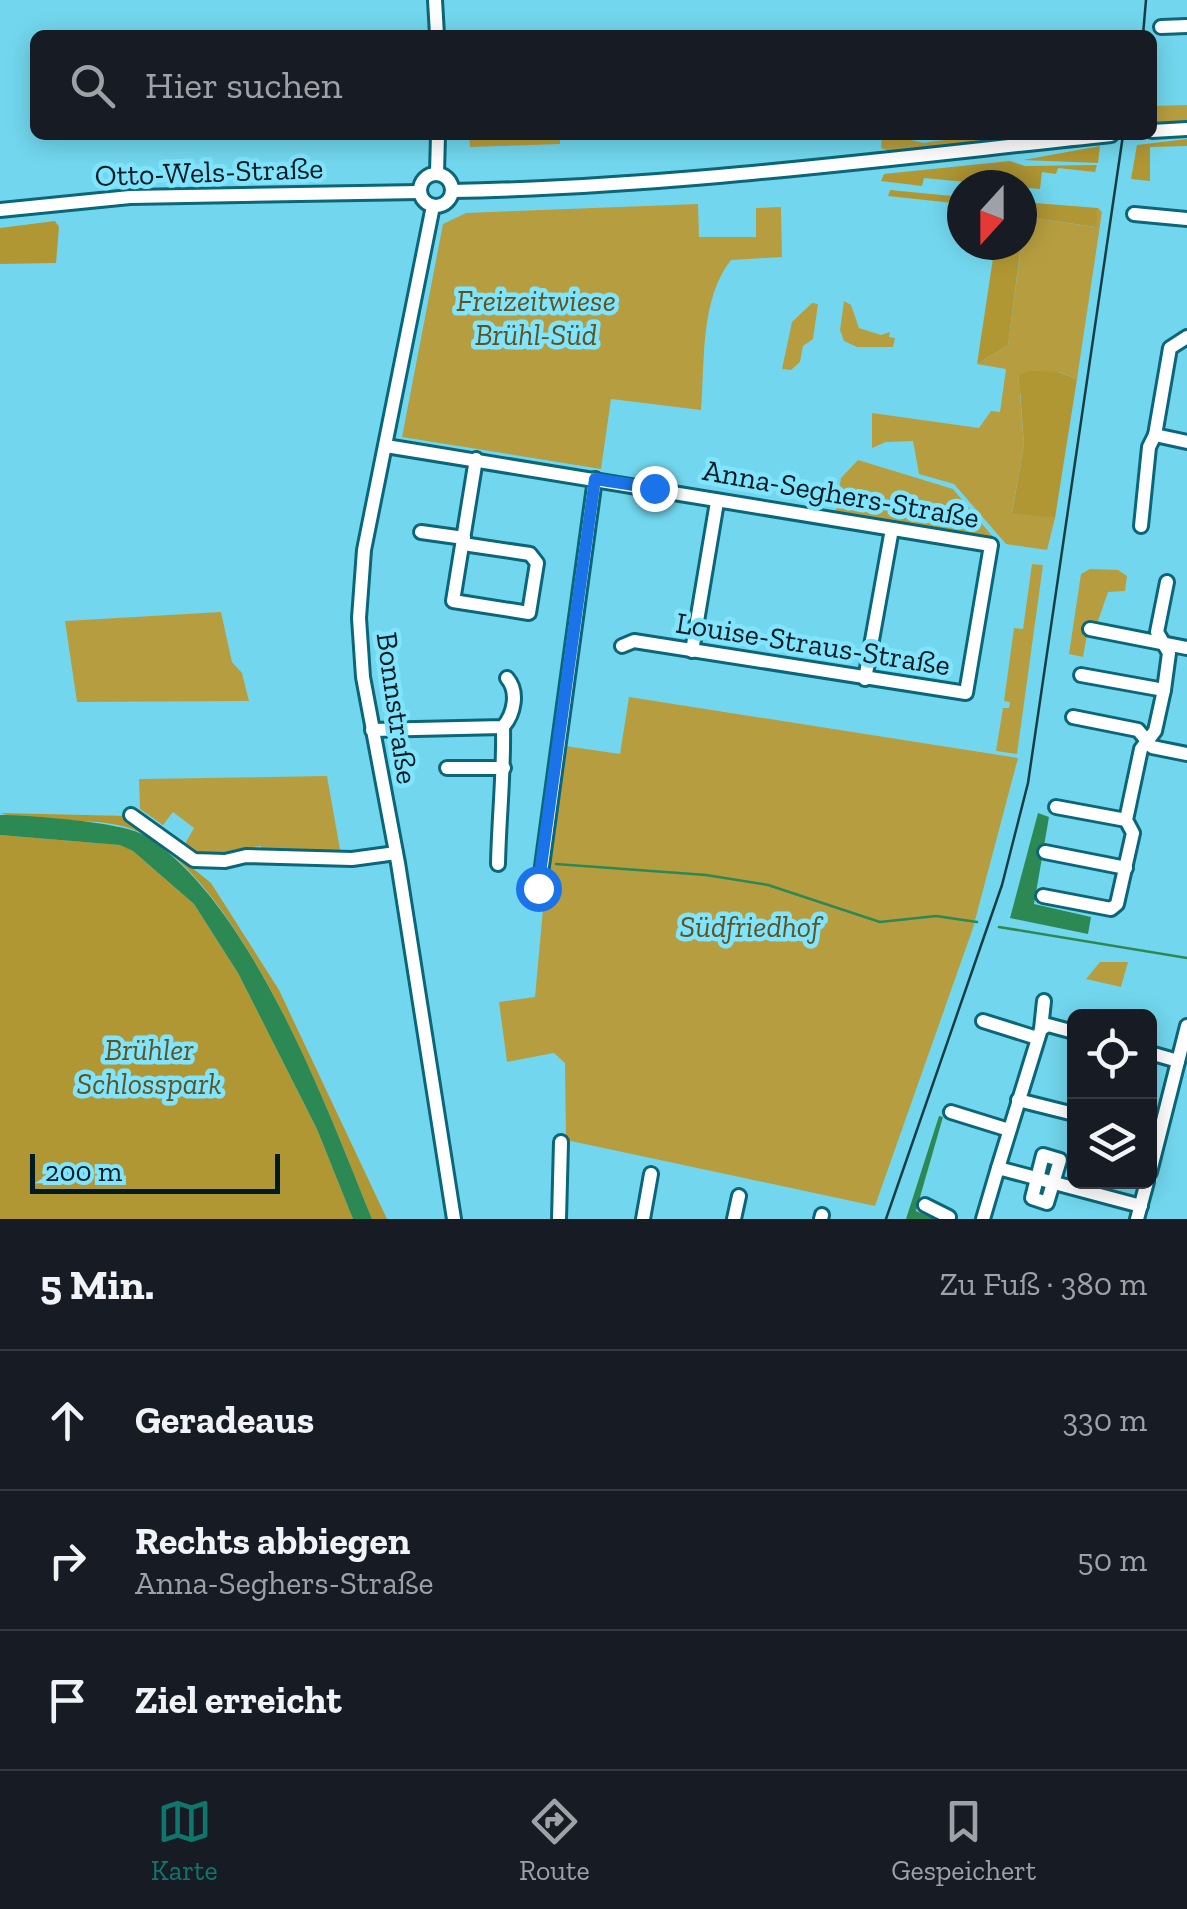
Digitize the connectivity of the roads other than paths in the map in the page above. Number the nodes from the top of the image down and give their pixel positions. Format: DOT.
graph roads {
  1 [pos="435,0"];
  2 [pos="1187,26"];
  3 [pos="1161,27"];
  4 [pos="437,30"];
  5 [pos="1187,129"];
  6 [pos="1157,132"];
  7 [pos="438,140"];
  8 [pos="1068,140"];
  9 [pos="437,174"];
  10 [pos="452,191"];
  11 [pos="420,192"];
  12 [pos="433,206"];
  13 [pos="0,210"];
  14 [pos="1134,214"];
  15 [pos="1187,219"];
  16 [pos="1187,337"];
  17 [pos="1155,435"];
  18 [pos="1187,442"];
  19 [pos="386,446"];
  20 [pos="476,458"];
  21 [pos="595,479"];
  22 [pos="716,502"];
  23 [pos="1140,526"];
  24 [pos="892,529"];
  25 [pos="421,532"];
  26 [pos="464,541"];
  27 [pos="991,545"];
  28 [pos="1168,582"];
  29 [pos="1090,628"];
  30 [pos="1162,644"];
  31 [pos="622,646"];
  32 [pos="1187,648"];
  33 [pos="692,651"];
  34 [pos="1081,675"];
  35 [pos="507,678"];
  36 [pos="865,678"];
  37 [pos="1164,690"];
  38 [pos="1073,717"];
  39 [pos="503,727"];
  40 [pos="372,730"];
  41 [pos="1151,736"];
  42 [pos="1187,754"];
  43 [pos="446,768"];
  44 [pos="504,768"];
  45 [pos="1056,807"];
  46 [pos="499,810"];
  47 [pos="131,815"];
  48 [pos="484,816"];
  49 [pos="1126,820"];
  50 [pos="1045,852"];
  51 [pos="396,853"];
  52 [pos="498,864"];
  53 [pos="1126,868"];
  54 [pos="538,888"];
  55 [pos="1043,896"];
  56 [pos="1044,1002"];
  57 [pos="984,1021"];
  58 [pos="1187,1026"];
  59 [pos="1067,1030"];
  60 [pos="1039,1034"];
  61 [pos="1157,1055"];
  62 [pos="1178,1061"];
  63 [pos="1018,1100"];
  64 [pos="951,1112"];
  65 [pos="1067,1112"];
  66 [pos="1009,1130"];
  67 [pos="561,1142"];
  68 [pos="1157,1144"];
  69 [pos="998,1168"];
  70 [pos="651,1174"];
  71 [pos="1038,1178"];
  72 [pos="1054,1182"];
  73 [pos="739,1196"];
  74 [pos="926,1205"];
  75 [pos="1139,1213"];
  76 [pos="952,1218"];
  77 [pos="454,1219"];
  78 [pos="560,1219"];
  79 [pos="643,1219"];
  80 [pos="734,1219"];
  81 [pos="983,1219"];
  1 -- 4 [label="street"];
  2 -- 3 [label="street"];
  5 -- 6 [label="street"];
  7 -- 9 [label="street"];
  8 -- 10 [label="street"];
  9 -- 10 [label="street"];
  9 -- 11 [label="street"];
  10 -- 12 [label="street"];
  11 -- 12 [label="street"];
  11 -- 13 [label="street, Otto-Wels-Straße"];
  12 -- 19 [label="street, Bonnstraße"];
  14 -- 15 [label="street"];
  16 -- 17 [label="street"];
  17 -- 18 [label="street"];
  17 -- 23 [label="street"];
  19 -- 20 [label="street, Anna-Seghers-Straße"];
  19 -- 40 [label="street, Bonnstraße"];
  20 -- 21 [label="street, Anna-Seghers-Straße"];
  20 -- 26 [label="street"];
  21 -- 22 [label="street, Anna-Seghers-Straße"];
  21 -- 54 [label="street"];
  22 -- 24 [label="street, Anna-Seghers-Straße"];
  22 -- 33 [label="street"];
  24 -- 27 [label="street, Anna-Seghers-Straße"];
  24 -- 36 [label="street"];
  25 -- 26 [label="street"];
  26 -- 26 [label="street"];
  27 -- 36 [label="street, Louise-Straus-Straße"];
  28 -- 30 [label="street"];
  29 -- 30 [label="street"];
  30 -- 32 [label="street"];
  30 -- 37 [label="street"];
  31 -- 33 [label="street, Louise-Straus-Straße"];
  33 -- 36 [label="street, Louise-Straus-Straße"];
  34 -- 37 [label="street"];
  35 -- 39 [label="street"];
  37 -- 41 [label="street"];
  38 -- 41 [label="street"];
  39 -- 40 [label="street"];
  39 -- 44 [label="street"];
  40 -- 51 [label="street, Bonnstraße"];
  41 -- 42 [label="street"];
  41 -- 49 [label="street"];
  43 -- 44 [label="street"];
  44 -- 46 [label="street"];
  45 -- 49 [label="street"];
  46 -- 48 [label="street"];
  46 -- 52 [label="street"];
  47 -- 51 [label="street"];
  49 -- 53 [label="street"];
  50 -- 53 [label="street"];
  51 -- 77 [label="street, Bonnstraße"];
  53 -- 55 [label="street"];
  56 -- 60 [label="street"];
  57 -- 60 [label="street"];
  58 -- 62 [label="street"];
  59 -- 60 [label="street"];
  60 -- 63 [label="street"];
  61 -- 62 [label="street"];
  62 -- 68 [label="street"];
  63 -- 65 [label="street"];
  63 -- 66 [label="street"];
  64 -- 66 [label="street"];
  66 -- 69 [label="street"];
  67 -- 78 [label="street"];
  69 -- 71 [label="street"];
  69 -- 81 [label="street"];
  70 -- 79 [label="street"];
  71 -- 72 [label="street"];
  71 -- 72 [label="street"];
  71 -- 72 [label="street"];
  72 -- 75 [label="street"];
  73 -- 80 [label="street"];
  74 -- 76 [label="street"];
}
